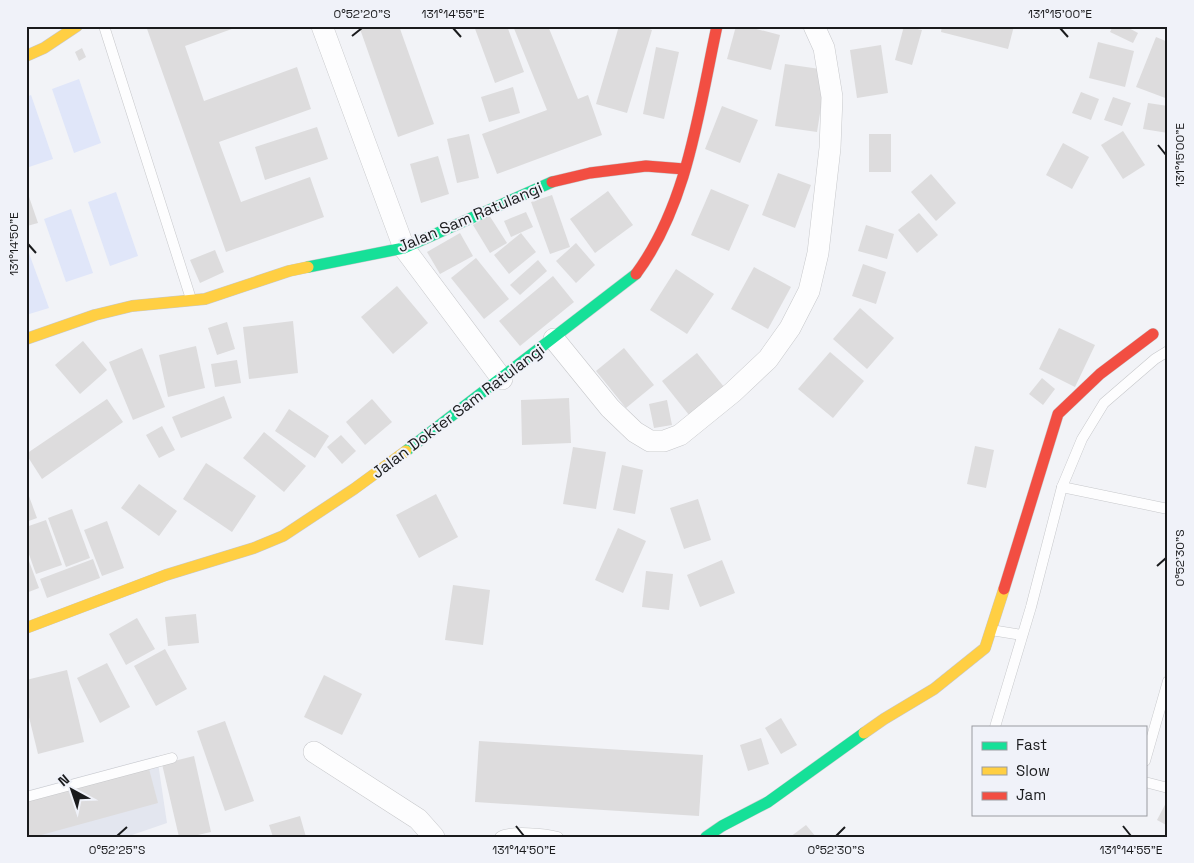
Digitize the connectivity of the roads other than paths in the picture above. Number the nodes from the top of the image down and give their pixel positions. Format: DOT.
graph roads {
  1 [pos="77,26"];
  2 [pos="104,26"];
  3 [pos="322,26"];
  4 [pos="718,26"];
  5 [pos="814,26"];
  6 [pos="26,56"];
  7 [pos="684,169"];
  8 [pos="404,248"];
  9 [pos="192,300"];
  10 [pos="1153,334"];
  11 [pos="26,339"];
  12 [pos="554,339"];
  13 [pos="1168,351"];
  14 [pos="502,379"];
  15 [pos="1062,487"];
  16 [pos="1168,509"];
  17 [pos="26,628"];
  18 [pos="990,630"];
  19 [pos="1022,635"];
  20 [pos="1168,681"];
  21 [pos="995,726"];
  22 [pos="314,752"];
  23 [pos="172,758"];
  24 [pos="1146,758"];
  25 [pos="1146,782"];
  26 [pos="1168,788"];
  27 [pos="26,797"];
  28 [pos="434,837"];
  29 [pos="500,837"];
  30 [pos="558,837"];
  31 [pos="706,837"];
  1 -- 6 [label="street"];
  2 -- 9 [label="lane"];
  3 -- 8 [label="street"];
  4 -- 7 [label="street, Jalan Dokter Sam Ratulangi"];
  5 -- 12 [label="street"];
  7 -- 8 [label="street, Jalan Sam Ratulangi"];
  7 -- 12 [label="street, Jalan Dokter Sam Ratulangi"];
  8 -- 9 [label="street, Jalan Sam Ratulangi"];
  8 -- 14 [label="street"];
  9 -- 11 [label="street, Jalan Sam Ratulangi"];
  10 -- 18 [label="street"];
  12 -- 14 [label="street, Jalan Dokter Sam Ratulangi"];
  13 -- 15 [label="lane"];
  14 -- 17 [label="street, Jalan Dokter Sam Ratulangi"];
  15 -- 16 [label="lane"];
  15 -- 19 [label="lane"];
  18 -- 19 [label="lane"];
  18 -- 31 [label="street"];
  19 -- 21 [label="lane"];
  20 -- 24 [label="lane"];
  22 -- 28 [label="street"];
  23 -- 27 [label="lane"];
  25 -- 26 [label="lane"];
  29 -- 30 [label="lane"];
}
